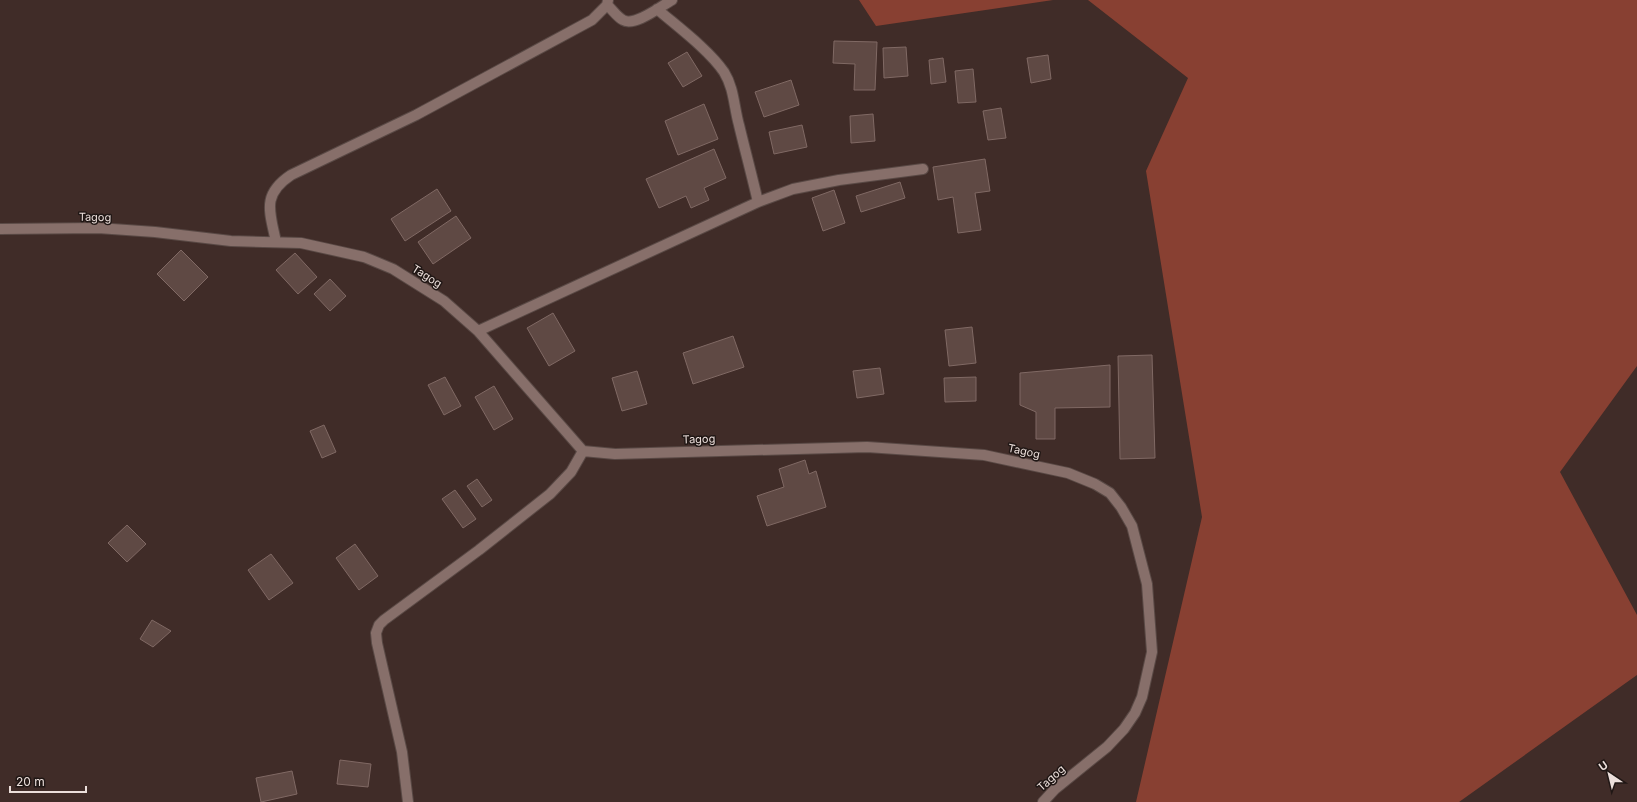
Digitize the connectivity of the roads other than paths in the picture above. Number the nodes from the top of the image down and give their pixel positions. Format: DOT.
graph roads {
  1 [pos="672,0"];
  2 [pos="607,2"];
  3 [pos="658,9"];
  4 [pos="923,169"];
  5 [pos="758,202"];
  6 [pos="0,229"];
  7 [pos="276,242"];
  8 [pos="478,331"];
  9 [pos="583,450"];
  10 [pos="408,802"];
  11 [pos="1043,802"];
  1 -- 3 [label="street"];
  2 -- 3 [label="street"];
  2 -- 7 [label="street"];
  3 -- 5 [label="street"];
  4 -- 5 [label="street"];
  5 -- 8 [label="street"];
  6 -- 7 [label="street, Tagog"];
  7 -- 8 [label="street, Tagog"];
  8 -- 9 [label="street, Tagog"];
  9 -- 10 [label="street"];
  9 -- 11 [label="street, Tagog"];
}
